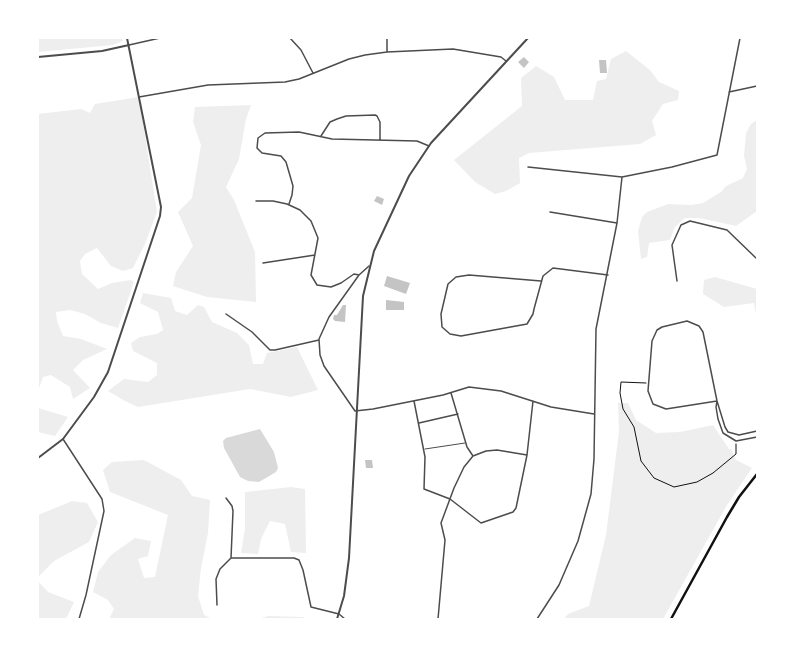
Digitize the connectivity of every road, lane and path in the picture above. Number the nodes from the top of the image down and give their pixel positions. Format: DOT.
graph roads {
  1 [pos="127,38"];
  2 [pos="160,38"];
  3 [pos="290,38"];
  4 [pos="387,38"];
  5 [pos="528,38"];
  6 [pos="740,38"];
  7 [pos="129,45"];
  8 [pos="387,52"];
  9 [pos="38,57"];
  10 [pos="506,61"];
  11 [pos="313,73"];
  12 [pos="757,86"];
  13 [pos="729,92"];
  14 [pos="139,97"];
  15 [pos="320,137"];
  16 [pos="380,140"];
  17 [pos="429,146"];
  18 [pos="528,167"];
  19 [pos="622,177"];
  20 [pos="256,201"];
  21 [pos="289,204"];
  22 [pos="550,212"];
  23 [pos="617,223"];
  24 [pos="314,255"];
  25 [pos="757,259"];
  26 [pos="263,263"];
  27 [pos="369,266"];
  28 [pos="359,275"];
  29 [pos="608,275"];
  30 [pos="541,281"];
  31 [pos="677,281"];
  32 [pos="226,314"];
  33 [pos="319,340"];
  34 [pos="650,383"];
  35 [pos="451,393"];
  36 [pos="533,401"];
  37 [pos="717,401"];
  38 [pos="414,402"];
  39 [pos="356,411"];
  40 [pos="458,414"];
  41 [pos="595,414"];
  42 [pos="418,423"];
  43 [pos="757,431"];
  44 [pos="757,437"];
  45 [pos="63,439"];
  46 [pos="736,440"];
  47 [pos="466,443"];
  48 [pos="423,449"];
  49 [pos="527,455"];
  50 [pos="473,456"];
  51 [pos="38,458"];
  52 [pos="757,474"];
  53 [pos="226,498"];
  54 [pos="450,499"];
  55 [pos="230,558"];
  56 [pos="217,605"];
  57 [pos="339,614"];
  58 [pos="79,619"];
  59 [pos="337,619"];
  60 [pos="345,619"];
  61 [pos="438,619"];
  62 [pos="537,619"];
  63 [pos="671,619"];
  1 -- 7 [label="street"];
  2 -- 7 [label="street"];
  3 -- 11 [label="street"];
  4 -- 8 [label="street"];
  5 -- 10 [label="street"];
  6 -- 13 [label="street"];
  7 -- 9 [label="street"];
  7 -- 14 [label="street"];
  8 -- 10 [label="street"];
  8 -- 11 [label="street"];
  10 -- 17 [label="street"];
  11 -- 14 [label="street"];
  12 -- 13 [label="street"];
  13 -- 19 [label="street"];
  14 -- 45 [label="street"];
  15 -- 16 [label="street"];
  15 -- 16 [label="street"];
  15 -- 21 [label="street"];
  16 -- 17 [label="street"];
  17 -- 27 [label="street"];
  18 -- 19 [label="street"];
  19 -- 23 [label="street"];
  20 -- 21 [label="street"];
  21 -- 24 [label="street"];
  22 -- 23 [label="street"];
  23 -- 29 [label="street"];
  24 -- 26 [label="street"];
  24 -- 28 [label="street"];
  25 -- 31 [label="street"];
  27 -- 28 [label="street"];
  27 -- 39 [label="street"];
  28 -- 33 [label="street"];
  29 -- 30 [label="street"];
  29 -- 41 [label="street"];
  30 -- 30 [label="street"];
  32 -- 33 [label="street"];
  33 -- 39 [label="street"];
  34 -- 37 [label="street"];
  34 -- 37 [label="street"];
  34 -- 46 [label="path"];
  35 -- 36 [label="street"];
  35 -- 38 [label="street"];
  35 -- 40 [label="street"];
  36 -- 41 [label="street"];
  36 -- 49 [label="street"];
  37 -- 43 [label="street"];
  37 -- 46 [label="street"];
  38 -- 39 [label="street"];
  38 -- 42 [label="street"];
  39 -- 57 [label="street"];
  40 -- 42 [label="street"];
  40 -- 47 [label="street"];
  41 -- 62 [label="street"];
  42 -- 48 [label="street"];
  44 -- 46 [label="street"];
  45 -- 51 [label="street"];
  45 -- 58 [label="street"];
  47 -- 48 [label="lane"];
  47 -- 50 [label="street"];
  48 -- 54 [label="street"];
  49 -- 50 [label="street"];
  49 -- 54 [label="street"];
  50 -- 54 [label="street"];
  52 -- 63 [label="main road"];
  53 -- 55 [label="street"];
  54 -- 61 [label="street"];
  55 -- 56 [label="street"];
  55 -- 57 [label="street"];
  57 -- 59 [label="street"];
  57 -- 60 [label="street"];
}
